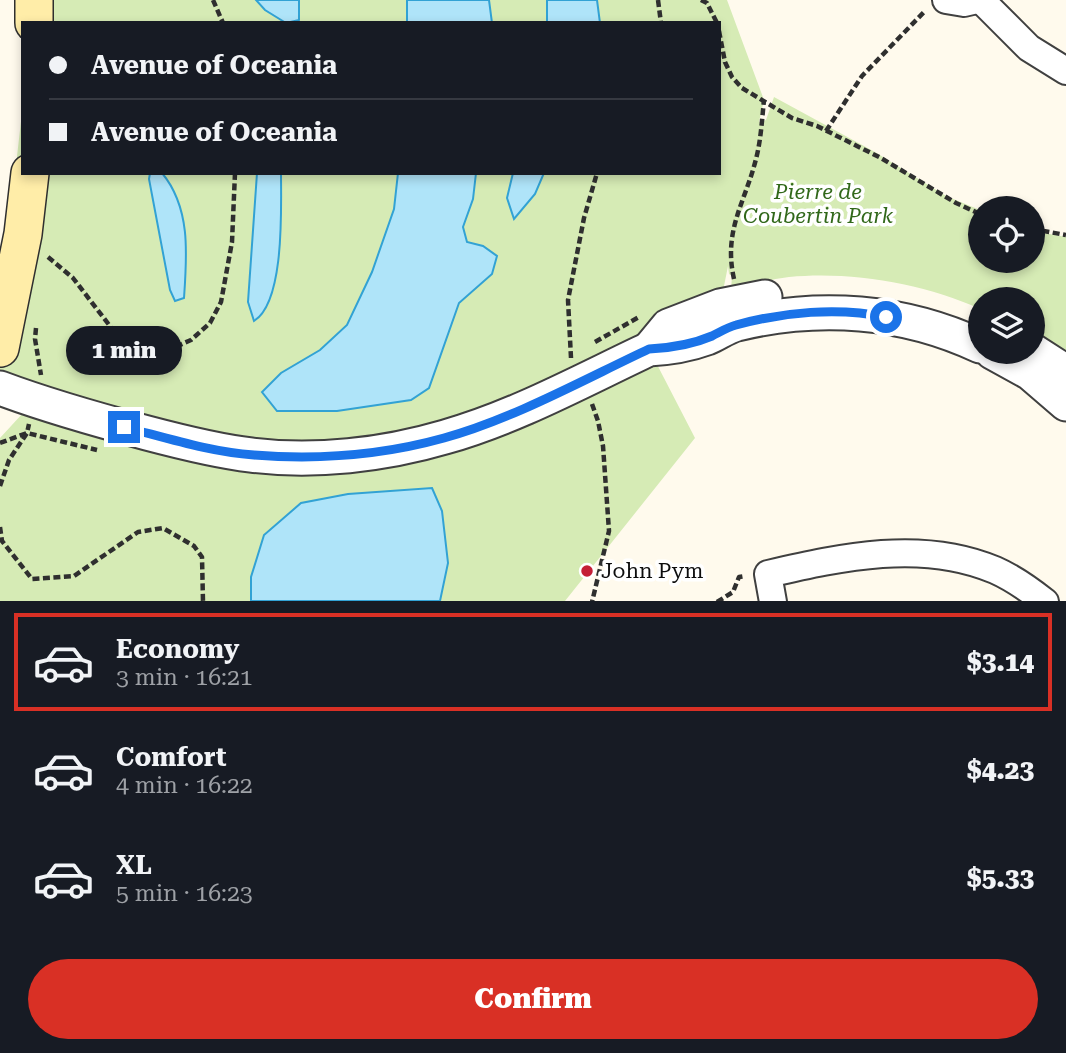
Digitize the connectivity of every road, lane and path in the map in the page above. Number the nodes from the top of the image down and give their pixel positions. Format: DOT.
graph roads {
  1 [pos="34,0"];
  2 [pos="214,0"];
  3 [pos="658,0"];
  4 [pos="701,0"];
  5 [pos="979,0"];
  6 [pos="936,5"];
  7 [pos="34,21"];
  8 [pos="222,21"];
  9 [pos="661,21"];
  10 [pos="716,21"];
  11 [pos="721,41"];
  12 [pos="1066,71"];
  13 [pos="764,100"];
  14 [pos="826,131"];
  15 [pos="30,175"];
  16 [pos="235,175"];
  17 [pos="596,175"];
  18 [pos="968,208"];
  19 [pos="1045,231"];
  20 [pos="1066,235"];
  21 [pos="47,256"];
  22 [pos="722,284"];
  23 [pos="648,313"];
  24 [pos="968,320"];
  25 [pos="968,342"];
  26 [pos="592,344"];
  27 [pos="0,348"];
  28 [pos="649,349"];
  29 [pos="581,351"];
  30 [pos="1045,358"];
  31 [pos="1014,364"];
  32 [pos="1066,372"];
  33 [pos="0,388"];
  34 [pos="591,402"];
  35 [pos="1066,404"];
  36 [pos="0,443"];
  37 [pos="0,486"];
  38 [pos="0,527"];
  39 [pos="768,574"];
  40 [pos="203,601"];
  41 [pos="592,601"];
  42 [pos="717,601"];
  43 [pos="773,601"];
  44 [pos="1045,601"];
  1 -- 7 [label="main road"];
  2 -- 8 [label="path"];
  3 -- 9 [label="path"];
  4 -- 10 [label="path"];
  5 -- 6 [label="street"];
  5 -- 12 [label="street"];
  6 -- 14 [label="path"];
  11 -- 13 [label="path"];
  13 -- 14 [label="path"];
  13 -- 22 [label="path"];
  14 -- 18 [label="path"];
  15 -- 27 [label="main road"];
  16 -- 21 [label="path"];
  17 -- 29 [label="path"];
  19 -- 20 [label="path"];
  23 -- 26 [label="path"];
  24 -- 28 [label="street"];
  25 -- 28 [label="street"];
  28 -- 33 [label="street"];
  30 -- 32 [label="street"];
  31 -- 35 [label="street"];
  34 -- 41 [label="path"];
  36 -- 37 [label="path"];
  38 -- 40 [label="path"];
  39 -- 42 [label="path"];
  39 -- 43 [label="street"];
  39 -- 44 [label="street"];
}
